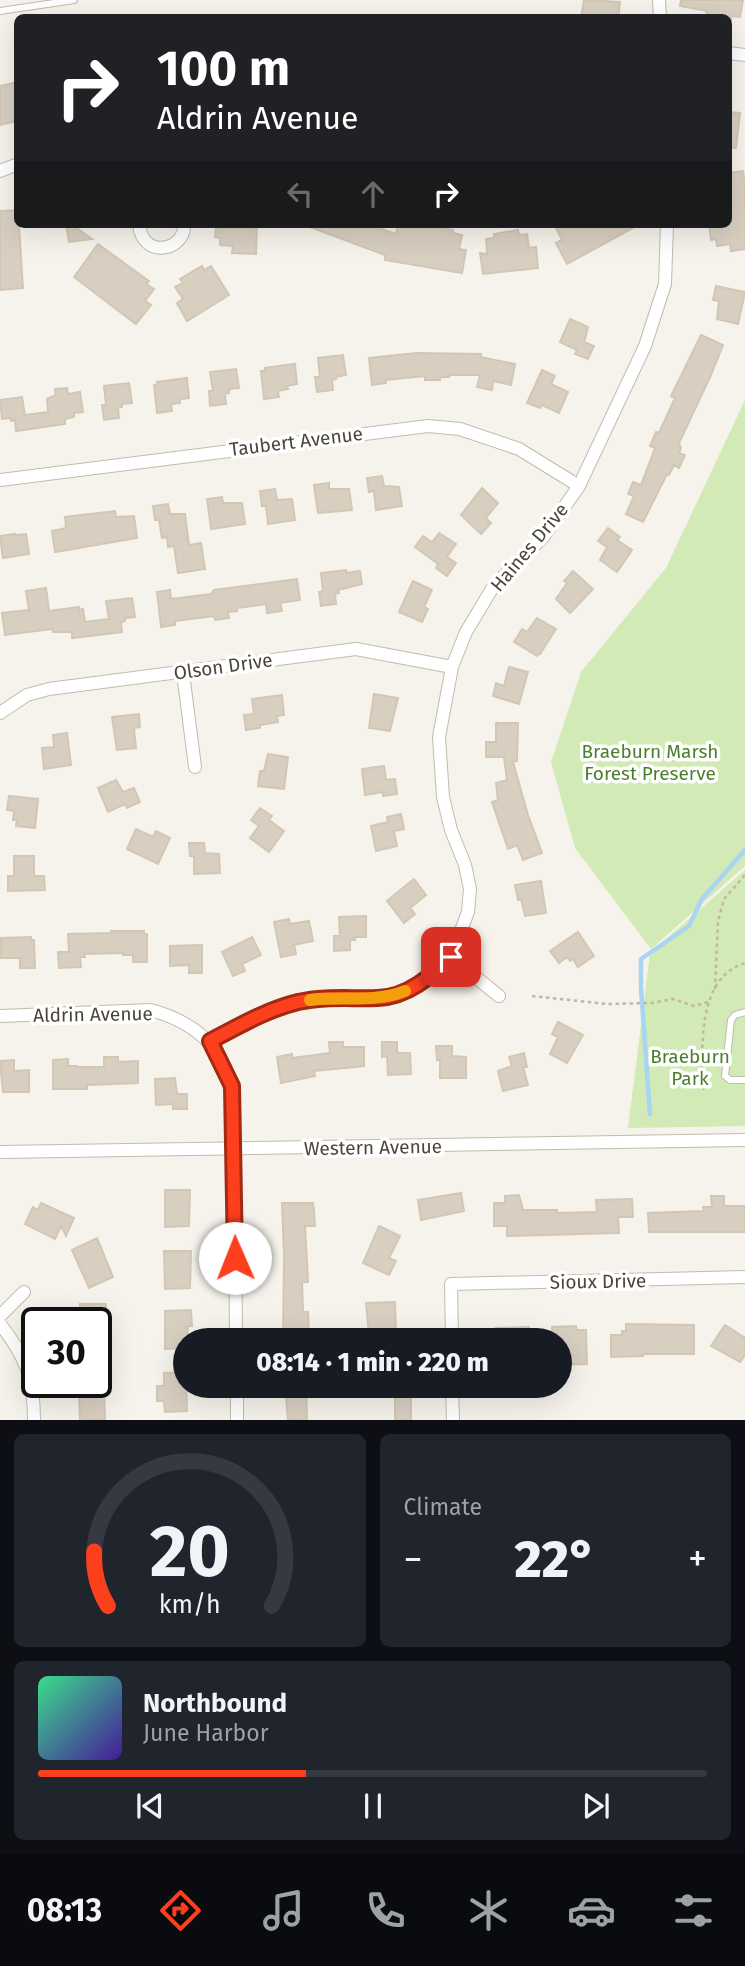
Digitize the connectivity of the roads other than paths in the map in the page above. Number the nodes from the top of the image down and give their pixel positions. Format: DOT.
graph roads {
  1 [pos="74,0"];
  2 [pos="0,11"];
  3 [pos="140,228"];
  4 [pos="185,228"];
  5 [pos="667,228"];
  6 [pos="0,480"];
  7 [pos="579,486"];
  8 [pos="452,667"];
  9 [pos="183,673"];
  10 [pos="0,713"];
  11 [pos="195,767"];
  12 [pos="451,957"];
  13 [pos="499,996"];
  14 [pos="745,1012"];
  15 [pos="0,1016"];
  16 [pos="210,1041"];
  17 [pos="745,1080"];
  18 [pos="745,1140"];
  19 [pos="234,1150"];
  20 [pos="0,1152"];
  21 [pos="745,1277"];
  22 [pos="24,1292"];
  23 [pos="0,1316"];
  24 [pos="0,1324"];
  25 [pos="236,1328"];
  26 [pos="452,1328"];
  27 [pos="237,1398"];
  28 [pos="452,1398"];
  29 [pos="34,1420"];
  30 [pos="237,1420"];
  31 [pos="453,1420"];
  1 -- 2 [label="lane"];
  3 -- 4 [label="street"];
  5 -- 7 [label="street, Haines Drive"];
  6 -- 7 [label="street, Taubert Avenue"];
  7 -- 8 [label="street, Haines Drive"];
  8 -- 9 [label="street, Olson Drive"];
  8 -- 12 [label="street, Haines Drive"];
  9 -- 10 [label="street, Olson Drive"];
  9 -- 11 [label="street"];
  12 -- 13 [label="street"];
  12 -- 16 [label="street"];
  14 -- 17 [label="lane"];
  15 -- 16 [label="street, Aldrin Avenue"];
  16 -- 19 [label="street"];
  18 -- 19 [label="street, Western Avenue"];
  19 -- 20 [label="street, Western Avenue"];
  19 -- 25 [label="street"];
  21 -- 26 [label="street, Sioux Drive"];
  22 -- 23 [label="street"];
  24 -- 29 [label="street"];
  27 -- 30 [label="street"];
  28 -- 31 [label="street"];
}
